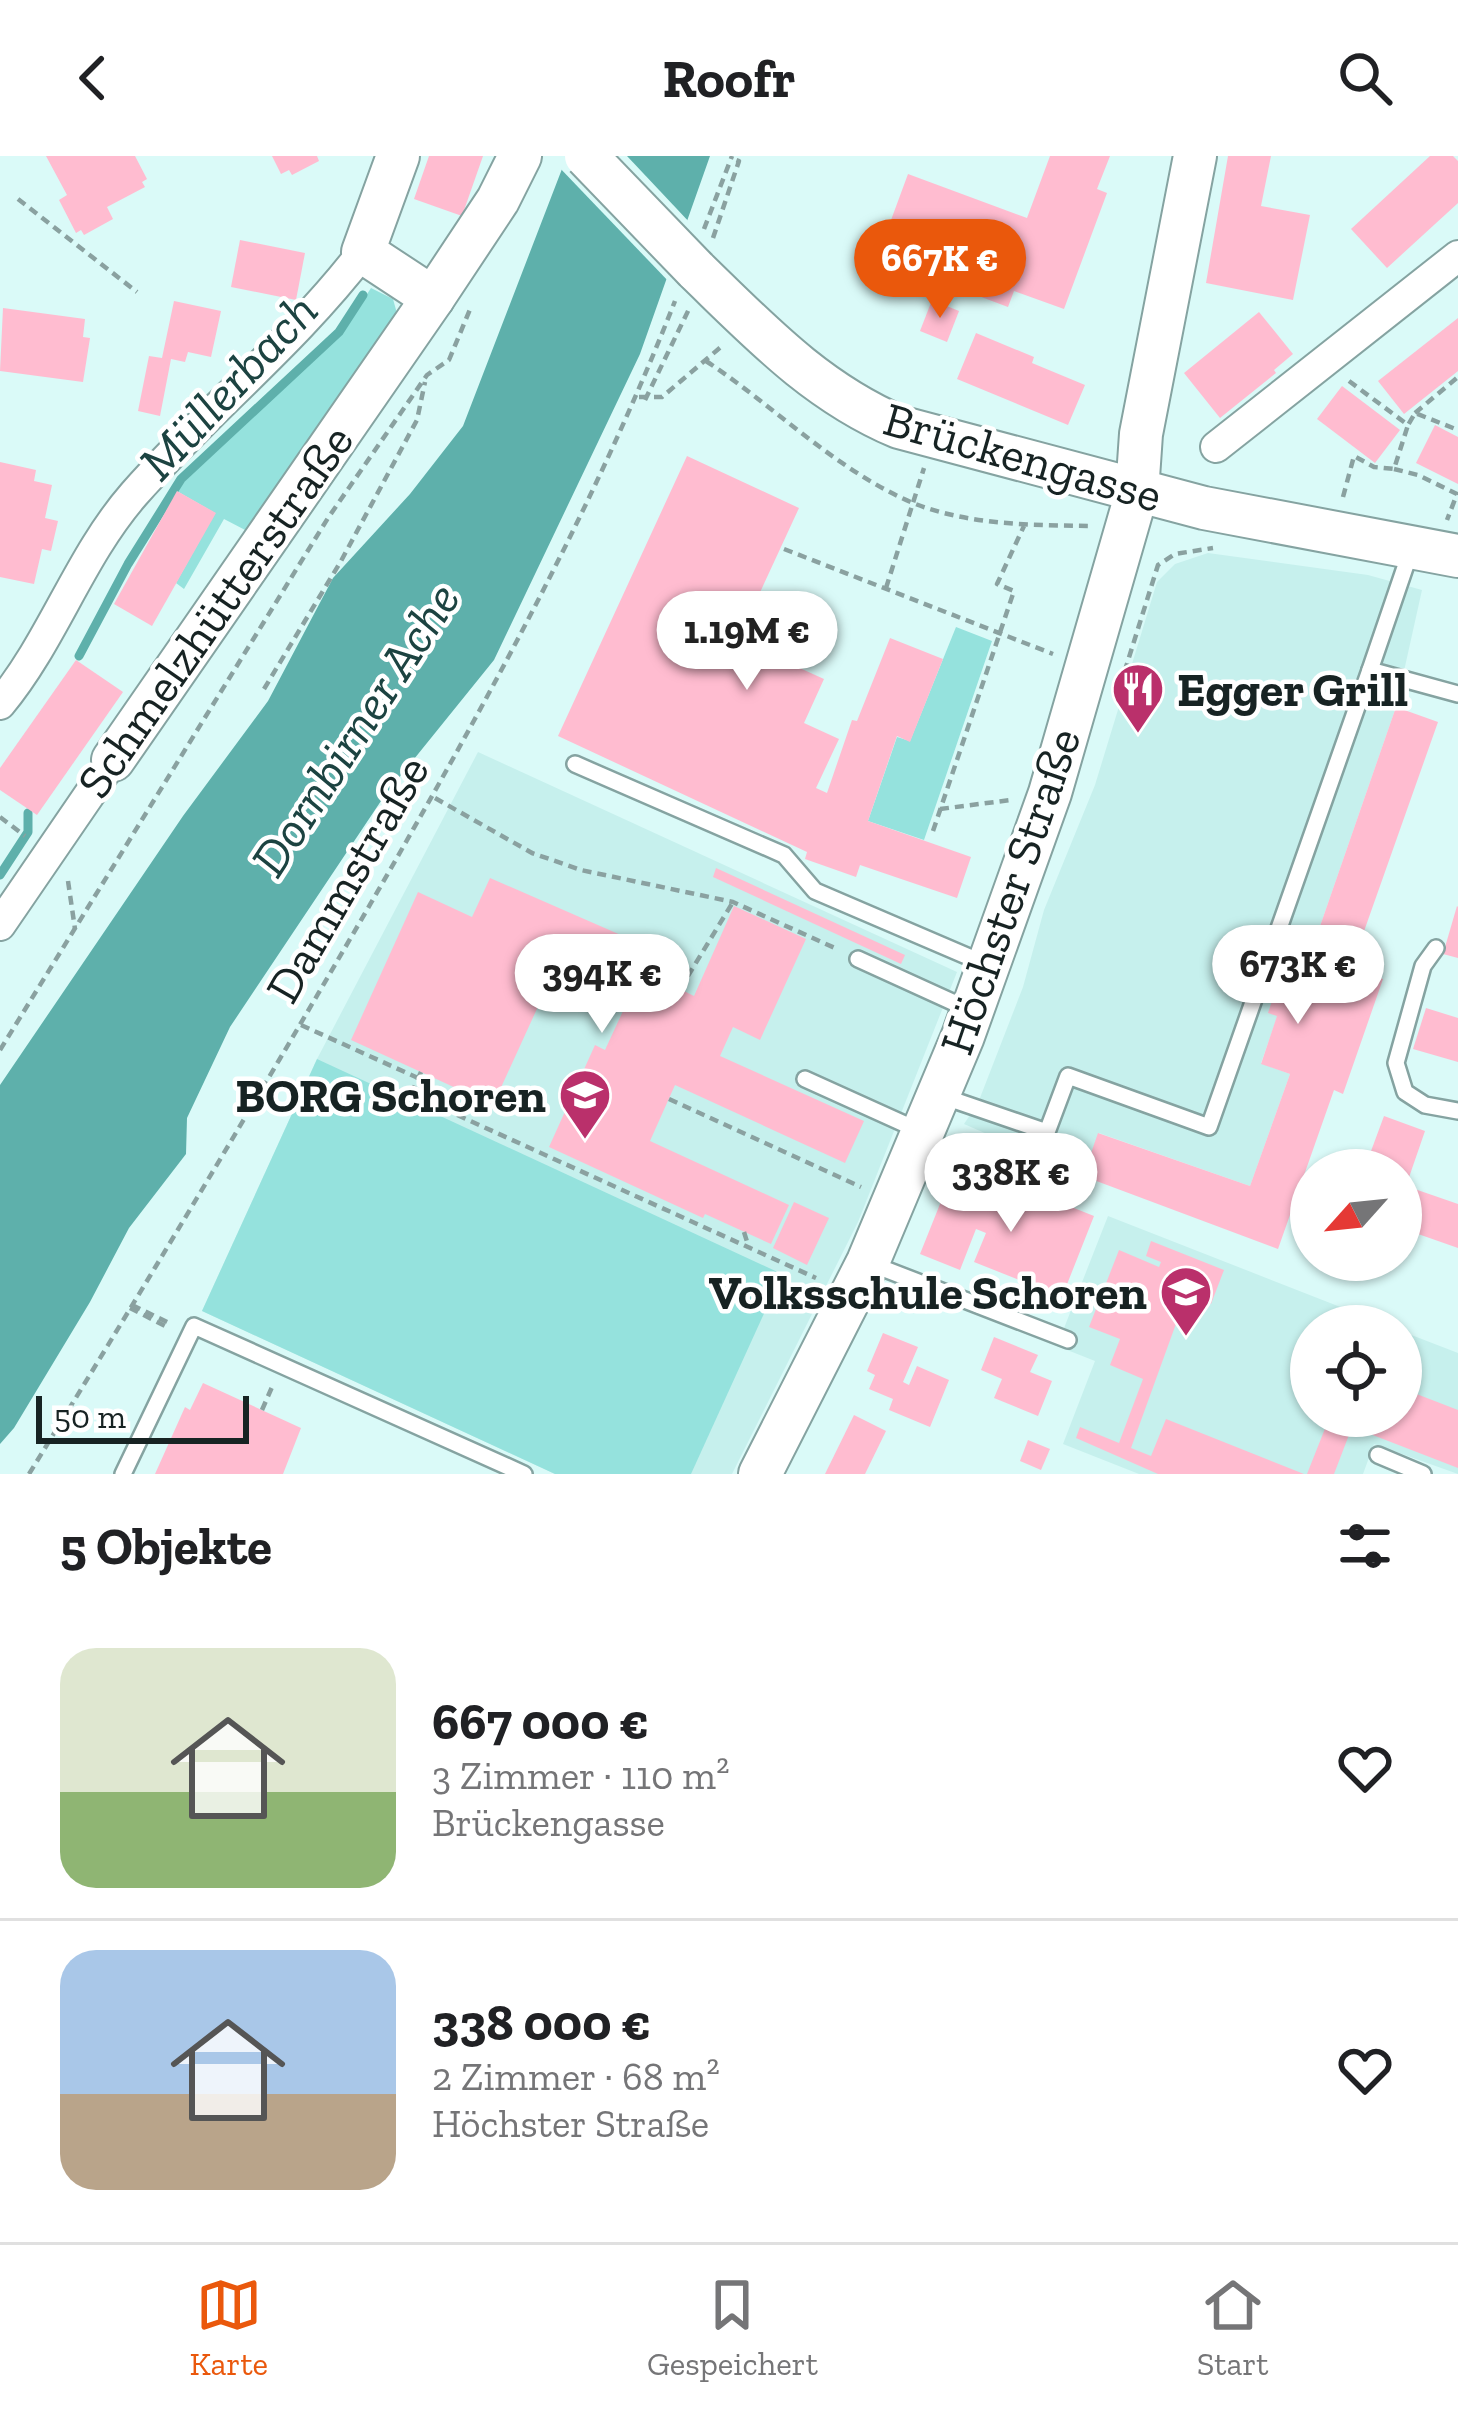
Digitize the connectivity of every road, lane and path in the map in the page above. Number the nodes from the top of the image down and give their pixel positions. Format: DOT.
graph roads {
  1 [pos="398,156"];
  2 [pos="520,156"];
  3 [pos="586,156"];
  4 [pos="1194,156"];
  5 [pos="732,157"];
  6 [pos="18,199"];
  7 [pos="363,252"];
  8 [pos="1458,256"];
  9 [pos="696,268"];
  10 [pos="136,292"];
  11 [pos="478,292"];
  12 [pos="433,298"];
  13 [pos="730,338"];
  14 [pos="1330,358"];
  15 [pos="706,361"];
  16 [pos="427,375"];
  17 [pos="1458,377"];
  18 [pos="642,399"];
  19 [pos="1415,413"];
  20 [pos="1408,424"];
  21 [pos="1458,430"];
  22 [pos="1216,447"];
  23 [pos="925,464"];
  24 [pos="1394,469"];
  25 [pos="1137,492"];
  26 [pos="1457,494"];
  27 [pos="915,504"];
  28 [pos="1341,506"];
  29 [pos="1025,524"];
  30 [pos="1088,526"];
  31 [pos="1438,544"];
  32 [pos="784,549"];
  33 [pos="886,588"];
  34 [pos="999,632"];
  35 [pos="1061,657"];
  36 [pos="1370,670"];
  37 [pos="264,689"];
  38 [pos="1458,694"];
  39 [pos="0,704"];
  40 [pos="113,760"];
  41 [pos="575,764"];
  42 [pos="432,797"];
  43 [pos="1016,800"];
  44 [pos="940,809"];
  45 [pos="0,817"];
  46 [pos="14,830"];
  47 [pos="933,831"];
  48 [pos="733,902"];
  49 [pos="0,926"];
  50 [pos="1436,948"];
  51 [pos="858,959"];
  52 [pos="989,965"];
  53 [pos="680,989"];
  54 [pos="973,1011"];
  55 [pos="301,1025"];
  56 [pos="0,1050"];
  57 [pos="806,1079"];
  58 [pos="669,1099"];
  59 [pos="1458,1111"];
  60 [pos="931,1114"];
  61 [pos="1021,1123"];
  62 [pos="877,1194"];
  63 [pos="992,1205"];
  64 [pos="744,1232"];
  65 [pos="749,1248"];
  66 [pos="868,1262"];
  67 [pos="816,1278"];
  68 [pos="131,1306"];
  69 [pos="189,1336"];
  70 [pos="1068,1340"];
  71 [pos="1378,1455"];
  72 [pos="28,1474"];
  73 [pos="123,1474"];
  74 [pos="524,1474"];
  75 [pos="760,1474"];
  76 [pos="1424,1474"];
  1 -- 7 [label="street"];
  2 -- 12 [label="street, Schmelzhütterstraße"];
  3 -- 9 [label="street, Brückengasse, bridge"];
  4 -- 25 [label="street, Höchster Straße"];
  5 -- 9 [label="path, Dammstraße"];
  5 -- 9 [label="path"];
  6 -- 10 [label="path"];
  7 -- 12 [label="street"];
  7 -- 39 [label="street"];
  8 -- 14 [label="street"];
  9 -- 18 [label="path, Dammstraße"];
  9 -- 18 [label="path"];
  9 -- 25 [label="street, Brückengasse"];
  11 -- 16 [label="path"];
  12 -- 40 [label="street, Schmelzhütterstraße"];
  13 -- 15 [label="path"];
  14 -- 20 [label="path"];
  14 -- 22 [label="street"];
  15 -- 18 [label="path"];
  15 -- 27 [label="path"];
  16 -- 37 [label="path"];
  16 -- 56 [label="path"];
  17 -- 19 [label="path"];
  18 -- 42 [label="path, Dammstraße"];
  19 -- 20 [label="path"];
  19 -- 21 [label="path"];
  20 -- 24 [label="path"];
  23 -- 27 [label="path"];
  24 -- 26 [label="path"];
  24 -- 28 [label="path"];
  25 -- 31 [label="street, Brückengasse"];
  25 -- 52 [label="street, Höchster Straße"];
  26 -- 31 [label="path"];
  27 -- 29 [label="path"];
  27 -- 33 [label="path"];
  29 -- 30 [label="path"];
  29 -- 34 [label="path"];
  31 -- 36 [label="lane"];
  32 -- 33 [label="path"];
  33 -- 34 [label="path"];
  34 -- 35 [label="path"];
  34 -- 44 [label="path"];
  36 -- 38 [label="lane"];
  36 -- 61 [label="lane"];
  40 -- 49 [label="street, Schmelzhütterstraße"];
  41 -- 52 [label="lane"];
  42 -- 48 [label="path"];
  42 -- 55 [label="path, Dammstraße"];
  43 -- 44 [label="path"];
  44 -- 47 [label="path"];
  45 -- 46 [label="path"];
  48 -- 51 [label="path"];
  48 -- 53 [label="path"];
  50 -- 59 [label="lane"];
  51 -- 54 [label="lane"];
  52 -- 54 [label="street, Höchster Straße"];
  54 -- 60 [label="street, Höchster Straße"];
  55 -- 65 [label="path"];
  55 -- 68 [label="path, Dammstraße"];
  57 -- 60 [label="lane"];
  58 -- 62 [label="path"];
  60 -- 61 [label="lane"];
  60 -- 66 [label="street, Höchster Straße"];
  61 -- 63 [label="path"];
  64 -- 65 [label="path"];
  65 -- 67 [label="path"];
  66 -- 70 [label="lane"];
  66 -- 75 [label="street, Höchster Straße"];
  68 -- 69 [label="path"];
  68 -- 72 [label="path, Dammstraße"];
  69 -- 73 [label="lane"];
  69 -- 74 [label="lane"];
  71 -- 76 [label="lane"];
}
